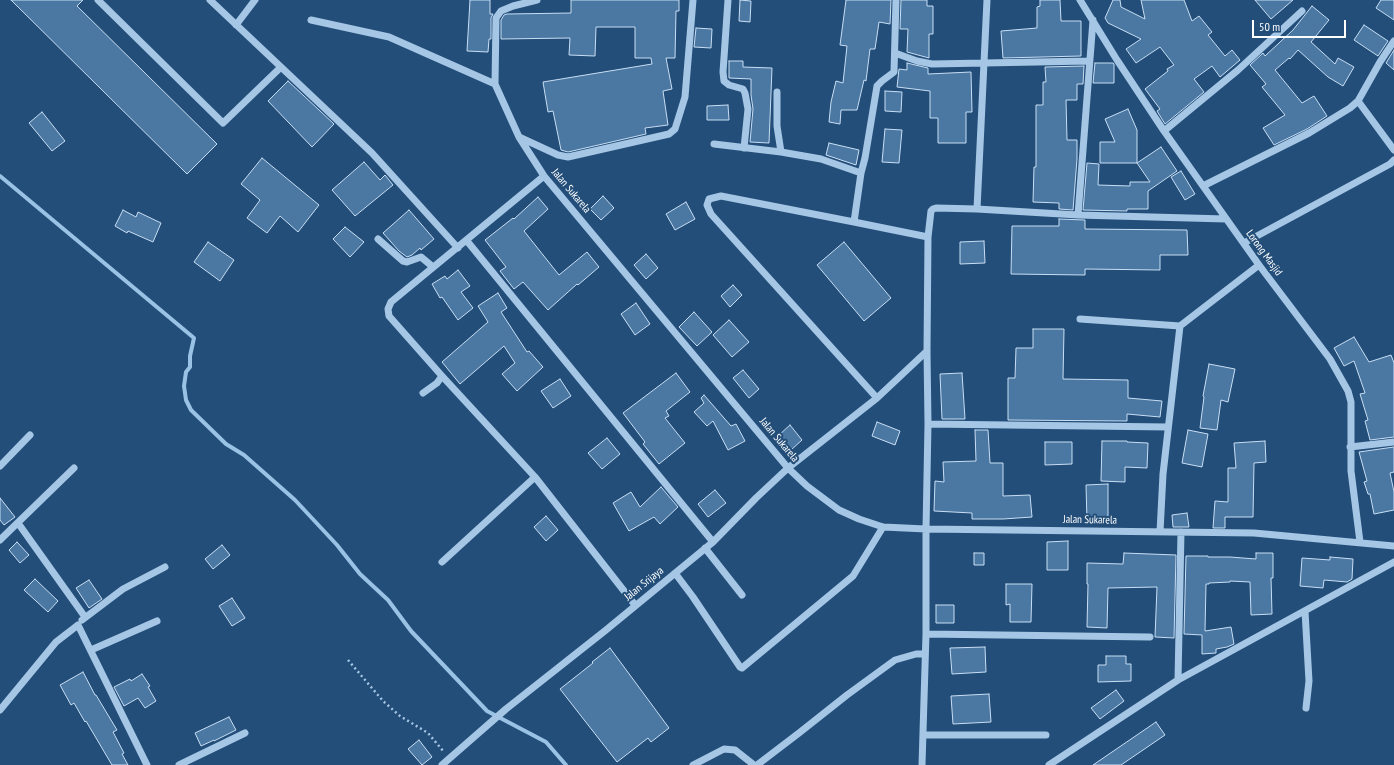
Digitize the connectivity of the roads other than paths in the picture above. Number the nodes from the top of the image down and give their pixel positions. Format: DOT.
graph roads {
  1 [pos="98,0"];
  2 [pos="210,0"];
  3 [pos="255,0"];
  4 [pos="538,0"];
  5 [pos="693,0"];
  6 [pos="728,0"];
  7 [pos="896,0"];
  8 [pos="987,0"];
  9 [pos="1080,0"];
  10 [pos="1302,11"];
  11 [pos="311,20"];
  12 [pos="1093,20"];
  13 [pos="236,25"];
  14 [pos="1394,41"];
  15 [pos="894,53"];
  16 [pos="1089,61"];
  17 [pos="985,64"];
  18 [pos="281,67"];
  19 [pos="495,84"];
  20 [pos="777,92"];
  21 [pos="1358,101"];
  22 [pos="1164,131"];
  23 [pos="519,137"];
  24 [pos="714,144"];
  25 [pos="744,148"];
  26 [pos="1394,150"];
  27 [pos="781,152"];
  28 [pos="1394,160"];
  29 [pos="861,172"];
  30 [pos="544,176"];
  31 [pos="1203,186"];
  32 [pos="977,209"];
  33 [pos="1078,215"];
  34 [pos="1226,219"];
  35 [pos="854,222"];
  36 [pos="928,237"];
  37 [pos="378,239"];
  38 [pos="467,240"];
  39 [pos="1244,243"];
  40 [pos="458,248"];
  41 [pos="1259,265"];
  42 [pos="433,267"];
  43 [pos="1080,319"];
  44 [pos="1180,326"];
  45 [pos="927,351"];
  46 [pos="442,376"];
  47 [pos="423,393"];
  48 [pos="877,398"];
  49 [pos="928,424"];
  50 [pos="1168,427"];
  51 [pos="30,435"];
  52 [pos="1394,442"];
  53 [pos="1350,448"];
  54 [pos="0,466"];
  55 [pos="74,468"];
  56 [pos="788,468"];
  57 [pos="534,476"];
  58 [pos="18,523"];
  59 [pos="884,526"];
  60 [pos="926,529"];
  61 [pos="1160,532"];
  62 [pos="1181,532"];
  63 [pos="0,540"];
  64 [pos="713,542"];
  65 [pos="1360,542"];
  66 [pos="1394,546"];
  67 [pos="706,548"];
  68 [pos="442,562"];
  69 [pos="1394,562"];
  70 [pos="165,568"];
  71 [pos="675,573"];
  72 [pos="742,595"];
  73 [pos="635,605"];
  74 [pos="1305,611"];
  75 [pos="84,617"];
  76 [pos="157,621"];
  77 [pos="78,625"];
  78 [pos="926,634"];
  79 [pos="1150,637"];
  80 [pos="91,650"];
  81 [pos="925,654"];
  82 [pos="1178,680"];
  83 [pos="1306,708"];
  84 [pos="0,710"];
  85 [pos="245,733"];
  86 [pos="923,735"];
  87 [pos="1046,735"];
  88 [pos="147,765"];
  89 [pos="179,765"];
  90 [pos="442,765"];
  91 [pos="693,765"];
  92 [pos="754,765"];
  93 [pos="757,765"];
  94 [pos="922,765"];
  95 [pos="1049,765"];
  1 -- 18 [label="street"];
  2 -- 13 [label="street"];
  3 -- 13 [label="street"];
  4 -- 19 [label="street"];
  5 -- 23 [label="street"];
  6 -- 25 [label="street"];
  7 -- 15 [label="street"];
  8 -- 17 [label="street"];
  9 -- 12 [label="street, Lorong Masjid"];
  10 -- 22 [label="street"];
  11 -- 19 [label="street"];
  12 -- 16 [label="street"];
  12 -- 22 [label="street, Lorong Masjid"];
  13 -- 18 [label="street"];
  14 -- 21 [label="street"];
  15 -- 17 [label="street"];
  15 -- 29 [label="street"];
  16 -- 17 [label="street"];
  16 -- 33 [label="street"];
  17 -- 32 [label="street"];
  18 -- 40 [label="street"];
  19 -- 23 [label="street, Jalan Sukarela"];
  20 -- 27 [label="street"];
  21 -- 26 [label="street"];
  21 -- 31 [label="street"];
  22 -- 31 [label="street, Lorong Masjid"];
  23 -- 30 [label="street, Jalan Sukarela"];
  24 -- 25 [label="street"];
  25 -- 27 [label="street"];
  27 -- 29 [label="street"];
  28 -- 39 [label="street"];
  29 -- 35 [label="street"];
  30 -- 38 [label="street"];
  30 -- 56 [label="street, Jalan Sukarela"];
  31 -- 34 [label="street, Lorong Masjid"];
  32 -- 33 [label="street"];
  32 -- 36 [label="street"];
  33 -- 34 [label="street"];
  34 -- 39 [label="street, Lorong Masjid"];
  35 -- 36 [label="street"];
  35 -- 48 [label="street"];
  36 -- 45 [label="street"];
  37 -- 42 [label="street"];
  38 -- 40 [label="street"];
  38 -- 64 [label="street"];
  39 -- 41 [label="street, Lorong Masjid"];
  40 -- 42 [label="street"];
  41 -- 44 [label="street"];
  41 -- 53 [label="street, Lorong Masjid"];
  42 -- 46 [label="street"];
  43 -- 44 [label="street"];
  44 -- 50 [label="street"];
  45 -- 48 [label="street, Jalan Srijaya"];
  45 -- 49 [label="street"];
  46 -- 47 [label="street"];
  46 -- 57 [label="street"];
  48 -- 56 [label="street, Jalan Srijaya"];
  49 -- 50 [label="street"];
  49 -- 60 [label="street"];
  50 -- 61 [label="street"];
  51 -- 54 [label="street"];
  52 -- 53 [label="street"];
  53 -- 65 [label="street, Lorong Masjid"];
  55 -- 58 [label="street"];
  56 -- 59 [label="street, Jalan Sukarela"];
  56 -- 64 [label="street, Jalan Srijaya"];
  57 -- 68 [label="street"];
  57 -- 73 [label="street"];
  58 -- 63 [label="street"];
  58 -- 75 [label="street"];
  59 -- 60 [label="street, Jalan Sukarela"];
  59 -- 71 [label="street"];
  60 -- 61 [label="street, Jalan Sukarela"];
  60 -- 78 [label="street"];
  61 -- 62 [label="street, Jalan Sukarela"];
  62 -- 65 [label="street, Jalan Sukarela"];
  62 -- 82 [label="street"];
  64 -- 67 [label="street, Jalan Srijaya"];
  65 -- 66 [label="street, Jalan Sukarela"];
  67 -- 71 [label="street, Jalan Srijaya"];
  67 -- 72 [label="street"];
  69 -- 74 [label="street"];
  70 -- 75 [label="street"];
  71 -- 73 [label="street, Jalan Srijaya"];
  73 -- 90 [label="street, Jalan Srijaya"];
  74 -- 82 [label="street"];
  74 -- 83 [label="street"];
  75 -- 77 [label="street"];
  76 -- 80 [label="street"];
  77 -- 80 [label="street"];
  77 -- 84 [label="street"];
  78 -- 79 [label="street"];
  78 -- 81 [label="street"];
  80 -- 88 [label="street"];
  81 -- 86 [label="street"];
  81 -- 93 [label="street"];
  82 -- 95 [label="street"];
  85 -- 89 [label="street"];
  86 -- 87 [label="street"];
  86 -- 94 [label="street"];
  91 -- 92 [label="street"];
}
